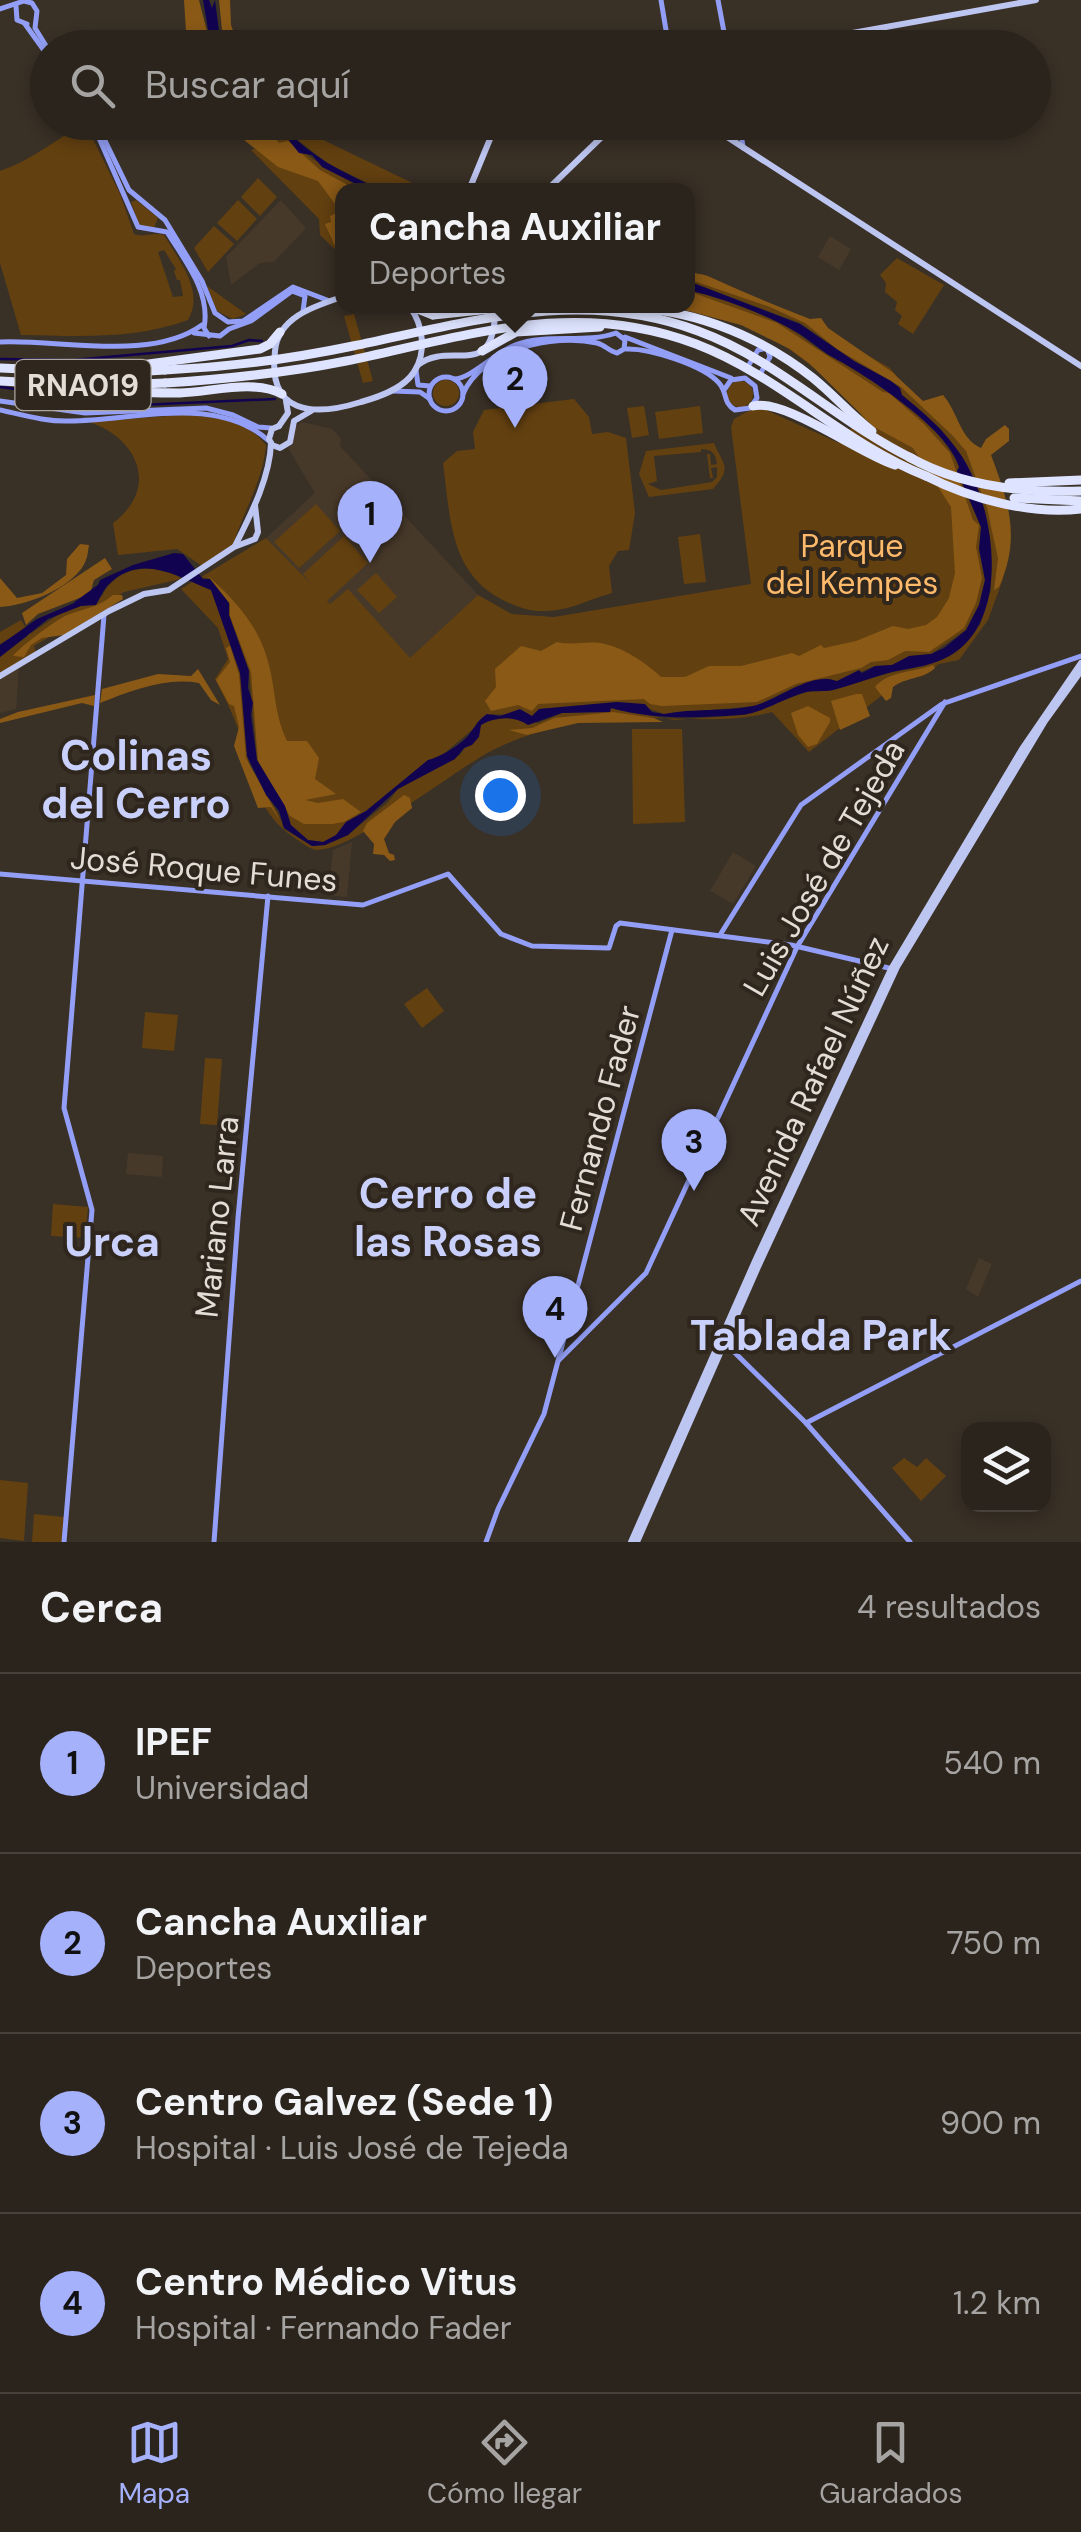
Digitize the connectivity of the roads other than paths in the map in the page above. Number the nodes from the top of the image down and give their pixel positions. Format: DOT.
graph roads {
  1 [pos="661,0"];
  2 [pos="718,0"];
  3 [pos="1036,0"];
  4 [pos="16,6"];
  5 [pos="0,9"];
  6 [pos="17,20"];
  7 [pos="34,20"];
  8 [pos="25,24"];
  9 [pos="30,30"];
  10 [pos="36,30"];
  11 [pos="666,30"];
  12 [pos="724,30"];
  13 [pos="869,30"];
  14 [pos="102,140"];
  15 [pos="103,140"];
  16 [pos="490,140"];
  17 [pos="598,140"];
  18 [pos="731,140"];
  19 [pos="742,140"];
  20 [pos="743,148"];
  21 [pos="472,183"];
  22 [pos="554,183"];
  23 [pos="136,198"];
  24 [pos="128,203"];
  25 [pos="160,216"];
  26 [pos="158,228"];
  27 [pos="335,298"];
  28 [pos="335,300"];
  29 [pos="413,313"];
  30 [pos="494,313"];
  31 [pos="505,313"];
  32 [pos="622,313"];
  33 [pos="661,313"];
  34 [pos="301,314"];
  35 [pos="221,318"];
  36 [pos="205,322"];
  37 [pos="642,328"];
  38 [pos="224,332"];
  39 [pos="280,332"];
  40 [pos="186,334"];
  41 [pos="210,336"];
  42 [pos="608,336"];
  43 [pos="624,337"];
  44 [pos="1,341"];
  45 [pos="606,348"];
  46 [pos="767,348"];
  47 [pos="624,349"];
  48 [pos="482,351"];
  49 [pos="1081,366"];
  50 [pos="0,368"];
  51 [pos="416,368"];
  52 [pos="89,372"];
  53 [pos="735,378"];
  54 [pos="454,379"];
  55 [pos="0,381"];
  56 [pos="53,384"];
  57 [pos="432,385"];
  58 [pos="757,389"];
  59 [pos="724,390"];
  60 [pos="390,391"];
  61 [pos="463,394"];
  62 [pos="283,396"];
  63 [pos="430,400"];
  64 [pos="0,401"];
  65 [pos="753,406"];
  66 [pos="0,410"];
  67 [pos="310,411"];
  68 [pos="277,427"];
  69 [pos="290,433"];
  70 [pos="270,442"];
  71 [pos="280,448"];
  72 [pos="270,461"];
  73 [pos="910,464"];
  74 [pos="928,472"];
  75 [pos="1081,480"];
  76 [pos="992,483"];
  77 [pos="1081,491"];
  78 [pos="1003,499"];
  79 [pos="1081,501"];
  80 [pos="255,506"];
  81 [pos="1081,509"];
  82 [pos="257,527"];
  83 [pos="242,529"];
  84 [pos="248,540"];
  85 [pos="234,547"];
  86 [pos="104,615"];
  87 [pos="1081,656"];
  88 [pos="1081,667"];
  89 [pos="0,676"];
  90 [pos="945,702"];
  91 [pos="0,874"];
  92 [pos="82,880"];
  93 [pos="268,896"];
  94 [pos="672,930"];
  95 [pos="720,935"];
  96 [pos="797,947"];
  97 [pos="894,968"];
  98 [pos="1081,1281"];
  99 [pos="722,1343"];
  100 [pos="559,1360"];
  101 [pos="806,1423"];
  102 [pos="64,1542"];
  103 [pos="214,1542"];
  104 [pos="486,1542"];
  105 [pos="634,1542"];
  106 [pos="910,1542"];
  1 -- 11 [label="main road"];
  2 -- 12 [label="main road"];
  3 -- 13 [label="main road"];
  4 -- 5 [label="main road"];
  4 -- 6 [label="main road"];
  4 -- 7 [label="main road"];
  5 -- 6 [label="main road"];
  6 -- 8 [label="main road"];
  7 -- 8 [label="main road"];
  7 -- 10 [label="main road"];
  8 -- 9 [label="main road"];
  14 -- 24 [label="main road"];
  15 -- 23 [label="main road"];
  16 -- 21 [label="main road"];
  17 -- 22 [label="main road"];
  18 -- 20 [label="main road"];
  19 -- 20 [label="main road"];
  20 -- 49 [label="main road"];
  23 -- 24 [label="main road"];
  23 -- 25 [label="main road"];
  24 -- 26 [label="main road"];
  25 -- 26 [label="main road"];
  25 -- 35 [label="main road"];
  26 -- 36 [label="main road"];
  27 -- 35 [label="main road"];
  28 -- 34 [label="main road"];
  29 -- 51 [label="main road"];
  30 -- 48 [label="main road"];
  31 -- 52 [label="highway, RNA019, bridge"];
  32 -- 73 [label="highway, RNA019, bridge"];
  33 -- 46 [label="highway, bridge"];
  34 -- 38 [label="main road"];
  34 -- 39 [label="main road"];
  35 -- 36 [label="main road"];
  35 -- 38 [label="main road"];
  36 -- 40 [label="main road"];
  36 -- 41 [label="main road"];
  37 -- 48 [label="highway, bridge"];
  37 -- 56 [label="highway, RNA019, bridge"];
  37 -- 73 [label="highway, RNA019, bridge"];
  38 -- 41 [label="main road"];
  39 -- 52 [label="highway"];
  39 -- 62 [label="main road"];
  40 -- 41 [label="main road"];
  40 -- 44 [label="main road"];
  42 -- 43 [label="main road"];
  42 -- 45 [label="main road"];
  42 -- 54 [label="main road"];
  43 -- 47 [label="main road"];
  43 -- 53 [label="main road"];
  45 -- 47 [label="main road"];
  45 -- 61 [label="main road"];
  46 -- 53 [label="main road"];
  46 -- 58 [label="main road"];
  46 -- 73 [label="highway, bridge"];
  47 -- 59 [label="main road"];
  48 -- 51 [label="main road"];
  50 -- 52 [label="highway, RNA019"];
  51 -- 57 [label="main road"];
  51 -- 60 [label="main road"];
  53 -- 58 [label="main road"];
  53 -- 59 [label="main road"];
  54 -- 57 [label="main road"];
  54 -- 61 [label="main road"];
  55 -- 56 [label="highway, RNA019"];
  56 -- 62 [label="highway"];
  57 -- 63 [label="main road"];
  58 -- 65 [label="main road"];
  59 -- 65 [label="main road"];
  60 -- 63 [label="main road"];
  60 -- 67 [label="main road"];
  61 -- 63 [label="main road"];
  62 -- 67 [label="main road"];
  62 -- 68 [label="main road"];
  64 -- 68 [label="main road"];
  65 -- 73 [label="highway, bridge"];
  66 -- 70 [label="main road"];
  67 -- 69 [label="main road"];
  68 -- 69 [label="main road"];
  68 -- 70 [label="main road"];
  69 -- 71 [label="main road"];
  70 -- 71 [label="main road"];
  70 -- 72 [label="main road"];
  71 -- 72 [label="main road"];
  72 -- 80 [label="main road"];
  73 -- 74 [label="highway, RNA019"];
  74 -- 76 [label="highway, RNA019"];
  74 -- 78 [label="highway, RNA019"];
  75 -- 76 [label="highway"];
  76 -- 77 [label="highway, RNA019"];
  78 -- 79 [label="highway, RNA019"];
  78 -- 81 [label="highway"];
  80 -- 82 [label="main road"];
  80 -- 83 [label="main road"];
  82 -- 83 [label="main road"];
  82 -- 84 [label="main road"];
  83 -- 84 [label="main road"];
  83 -- 85 [label="main road"];
  84 -- 85 [label="main road"];
  85 -- 86 [label="main road"];
  86 -- 89 [label="main road"];
  86 -- 92 [label="main road"];
  87 -- 90 [label="main road"];
  88 -- 97 [label="main road, Avenida Rafael Núñez"];
  90 -- 95 [label="main road"];
  90 -- 96 [label="main road, Luis José de Tejeda"];
  91 -- 92 [label="main road, José Roque Funes"];
  92 -- 93 [label="main road, José Roque Funes"];
  92 -- 102 [label="main road"];
  93 -- 94 [label="main road, José Roque Funes"];
  93 -- 103 [label="main road, Mariano Larra"];
  94 -- 95 [label="main road"];
  94 -- 100 [label="main road, Fernando Fader"];
  95 -- 96 [label="main road"];
  96 -- 97 [label="main road"];
  96 -- 100 [label="main road, Luis José de Tejeda"];
  97 -- 99 [label="main road, Avenida Rafael Núñez"];
  98 -- 101 [label="main road"];
  99 -- 101 [label="main road"];
  99 -- 105 [label="main road, Avenida Rafael Núñez"];
  100 -- 104 [label="main road, Fernando Fader"];
  101 -- 106 [label="main road"];
}
